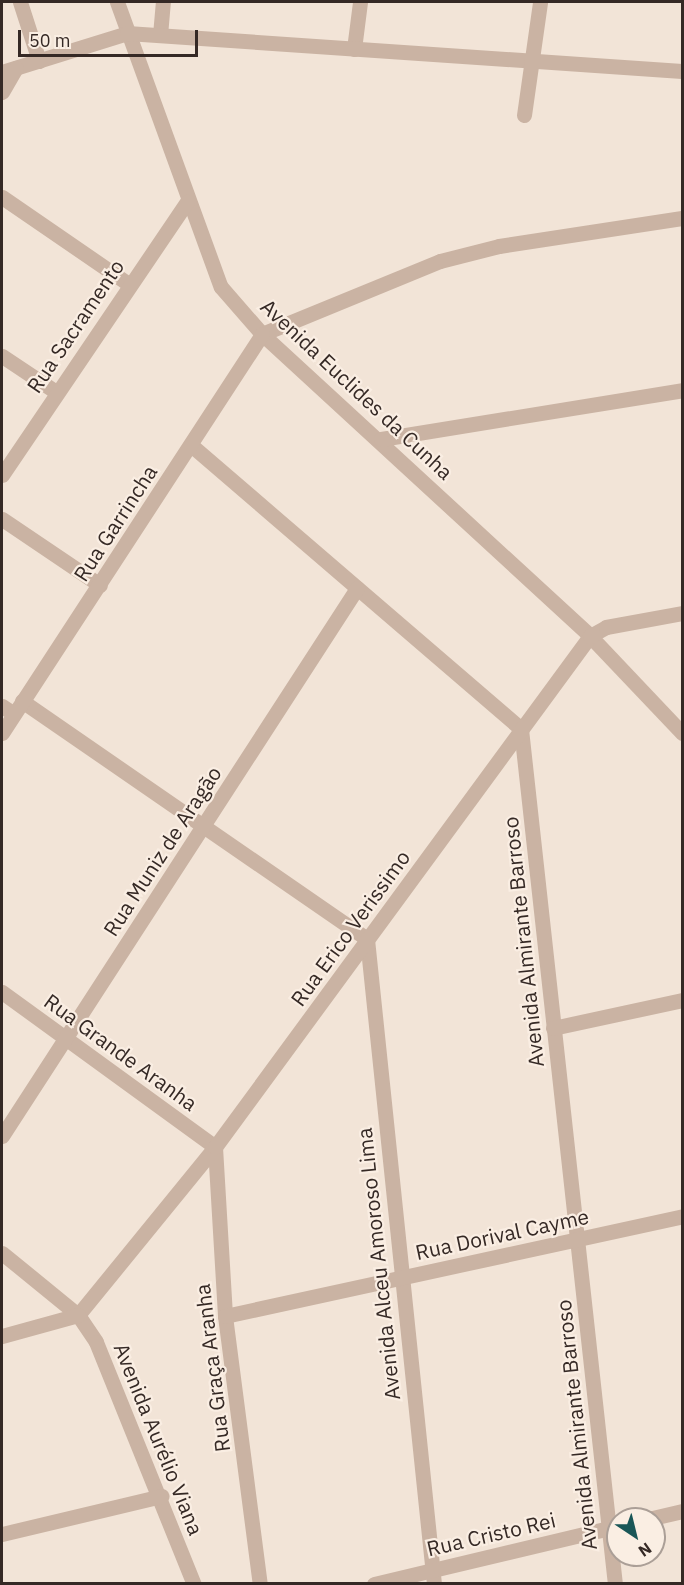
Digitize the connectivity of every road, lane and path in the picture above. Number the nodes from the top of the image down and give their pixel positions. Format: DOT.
graph roads {
  1 [pos="20,2"];
  2 [pos="117,2"];
  3 [pos="163,2"];
  4 [pos="360,2"];
  5 [pos="540,2"];
  6 [pos="127,33"];
  7 [pos="160,35"];
  8 [pos="354,49"];
  9 [pos="39,61"];
  10 [pos="531,62"];
  11 [pos="9,70"];
  12 [pos="682,71"];
  13 [pos="2,92"];
  14 [pos="524,116"];
  15 [pos="2,197"];
  16 [pos="187,202"];
  17 [pos="682,218"];
  18 [pos="128,283"];
  19 [pos="262,334"];
  20 [pos="2,356"];
  21 [pos="682,390"];
  22 [pos="56,392"];
  23 [pos="381,439"];
  24 [pos="190,445"];
  25 [pos="2,476"];
  26 [pos="2,519"];
  27 [pos="100,585"];
  28 [pos="357,588"];
  29 [pos="682,613"];
  30 [pos="590,636"];
  31 [pos="13,707"];
  32 [pos="521,729"];
  33 [pos="2,733"];
  34 [pos="682,733"];
  35 [pos="203,826"];
  36 [pos="367,939"];
  37 [pos="2,992"];
  38 [pos="682,1000"];
  39 [pos="553,1028"];
  40 [pos="65,1038"];
  41 [pos="2,1136"];
  42 [pos="215,1147"];
  43 [pos="682,1216"];
  44 [pos="577,1239"];
  45 [pos="2,1253"];
  46 [pos="399,1278"];
  47 [pos="78,1315"];
  48 [pos="225,1316"];
  49 [pos="2,1336"];
  50 [pos="162,1496"];
  51 [pos="610,1507"];
  52 [pos="682,1511"];
  53 [pos="666,1515"];
  54 [pos="606,1529"];
  55 [pos="2,1534"];
  56 [pos="614,1567"];
  57 [pos="434,1577"];
  58 [pos="194,1584"];
  59 [pos="260,1584"];
  60 [pos="374,1584"];
  61 [pos="615,1584"];
  1 -- 9 [label="street"];
  2 -- 6 [label="street, Avenida Euclides da Cunha"];
  3 -- 7 [label="street"];
  4 -- 8 [label="street"];
  5 -- 10 [label="street"];
  6 -- 7 [label="street"];
  6 -- 9 [label="street"];
  6 -- 16 [label="street, Avenida Euclides da Cunha"];
  7 -- 8 [label="street"];
  8 -- 10 [label="street"];
  9 -- 11 [label="street"];
  10 -- 12 [label="street"];
  10 -- 14 [label="street"];
  11 -- 13 [label="street"];
  15 -- 18 [label="street"];
  16 -- 18 [label="street, Rua Sacramento"];
  16 -- 19 [label="street, Avenida Euclides da Cunha"];
  17 -- 19 [label="street"];
  18 -- 22 [label="street, Rua Sacramento"];
  19 -- 23 [label="street, Avenida Euclides da Cunha"];
  19 -- 24 [label="street, Rua Garrincha"];
  20 -- 22 [label="street"];
  21 -- 23 [label="street"];
  22 -- 25 [label="street, Rua Sacramento"];
  23 -- 30 [label="street, Avenida Euclides da Cunha"];
  24 -- 27 [label="street, Rua Garrincha"];
  24 -- 28 [label="street"];
  26 -- 27 [label="street"];
  27 -- 31 [label="street, Rua Garrincha"];
  28 -- 32 [label="street"];
  28 -- 35 [label="street, Rua Muniz de Aragão"];
  29 -- 30 [label="street"];
  30 -- 32 [label="street, Rua Erico Verissimo"];
  30 -- 34 [label="street, Avenida Euclides da Cunha"];
  31 -- 33 [label="street, Rua Garrincha"];
  31 -- 35 [label="street"];
  32 -- 36 [label="street, Rua Erico Verissimo"];
  32 -- 39 [label="street, Avenida Almirante Barroso"];
  35 -- 36 [label="street"];
  35 -- 40 [label="street, Rua Muniz de Aragão"];
  36 -- 42 [label="street, Rua Erico Verissimo"];
  36 -- 46 [label="street, Avenida Alceu Amoroso Lima"];
  37 -- 40 [label="street, Rua Grande Aranha"];
  38 -- 39 [label="street"];
  39 -- 44 [label="street, Avenida Almirante Barroso"];
  40 -- 41 [label="street, Rua Muniz de Aragão"];
  40 -- 42 [label="street, Rua Grande Aranha"];
  42 -- 47 [label="street, Rua Erico Verissimo"];
  42 -- 48 [label="street, Rua Graça Aranha"];
  43 -- 44 [label="street, Rua Dorival Cayme"];
  44 -- 46 [label="street, Rua Dorival Cayme"];
  44 -- 51 [label="street, Avenida Almirante Barroso"];
  45 -- 47 [label="street, Avenida Aurélio Viana"];
  46 -- 48 [label="street, Rua Dorival Cayme"];
  46 -- 57 [label="street, Avenida Alceu Amoroso Lima"];
  47 -- 49 [label="street"];
  47 -- 50 [label="street, Avenida Aurélio Viana"];
  48 -- 59 [label="street, Rua Graça Aranha"];
  50 -- 55 [label="street"];
  50 -- 58 [label="street, Avenida Aurélio Viana"];
  52 -- 53 [label="street"];
  54 -- 57 [label="street, Rua Cristo Rei"];
  56 -- 61 [label="street, Avenida Almirante Barroso"];
  57 -- 60 [label="street, Rua Cristo Rei"];
}
